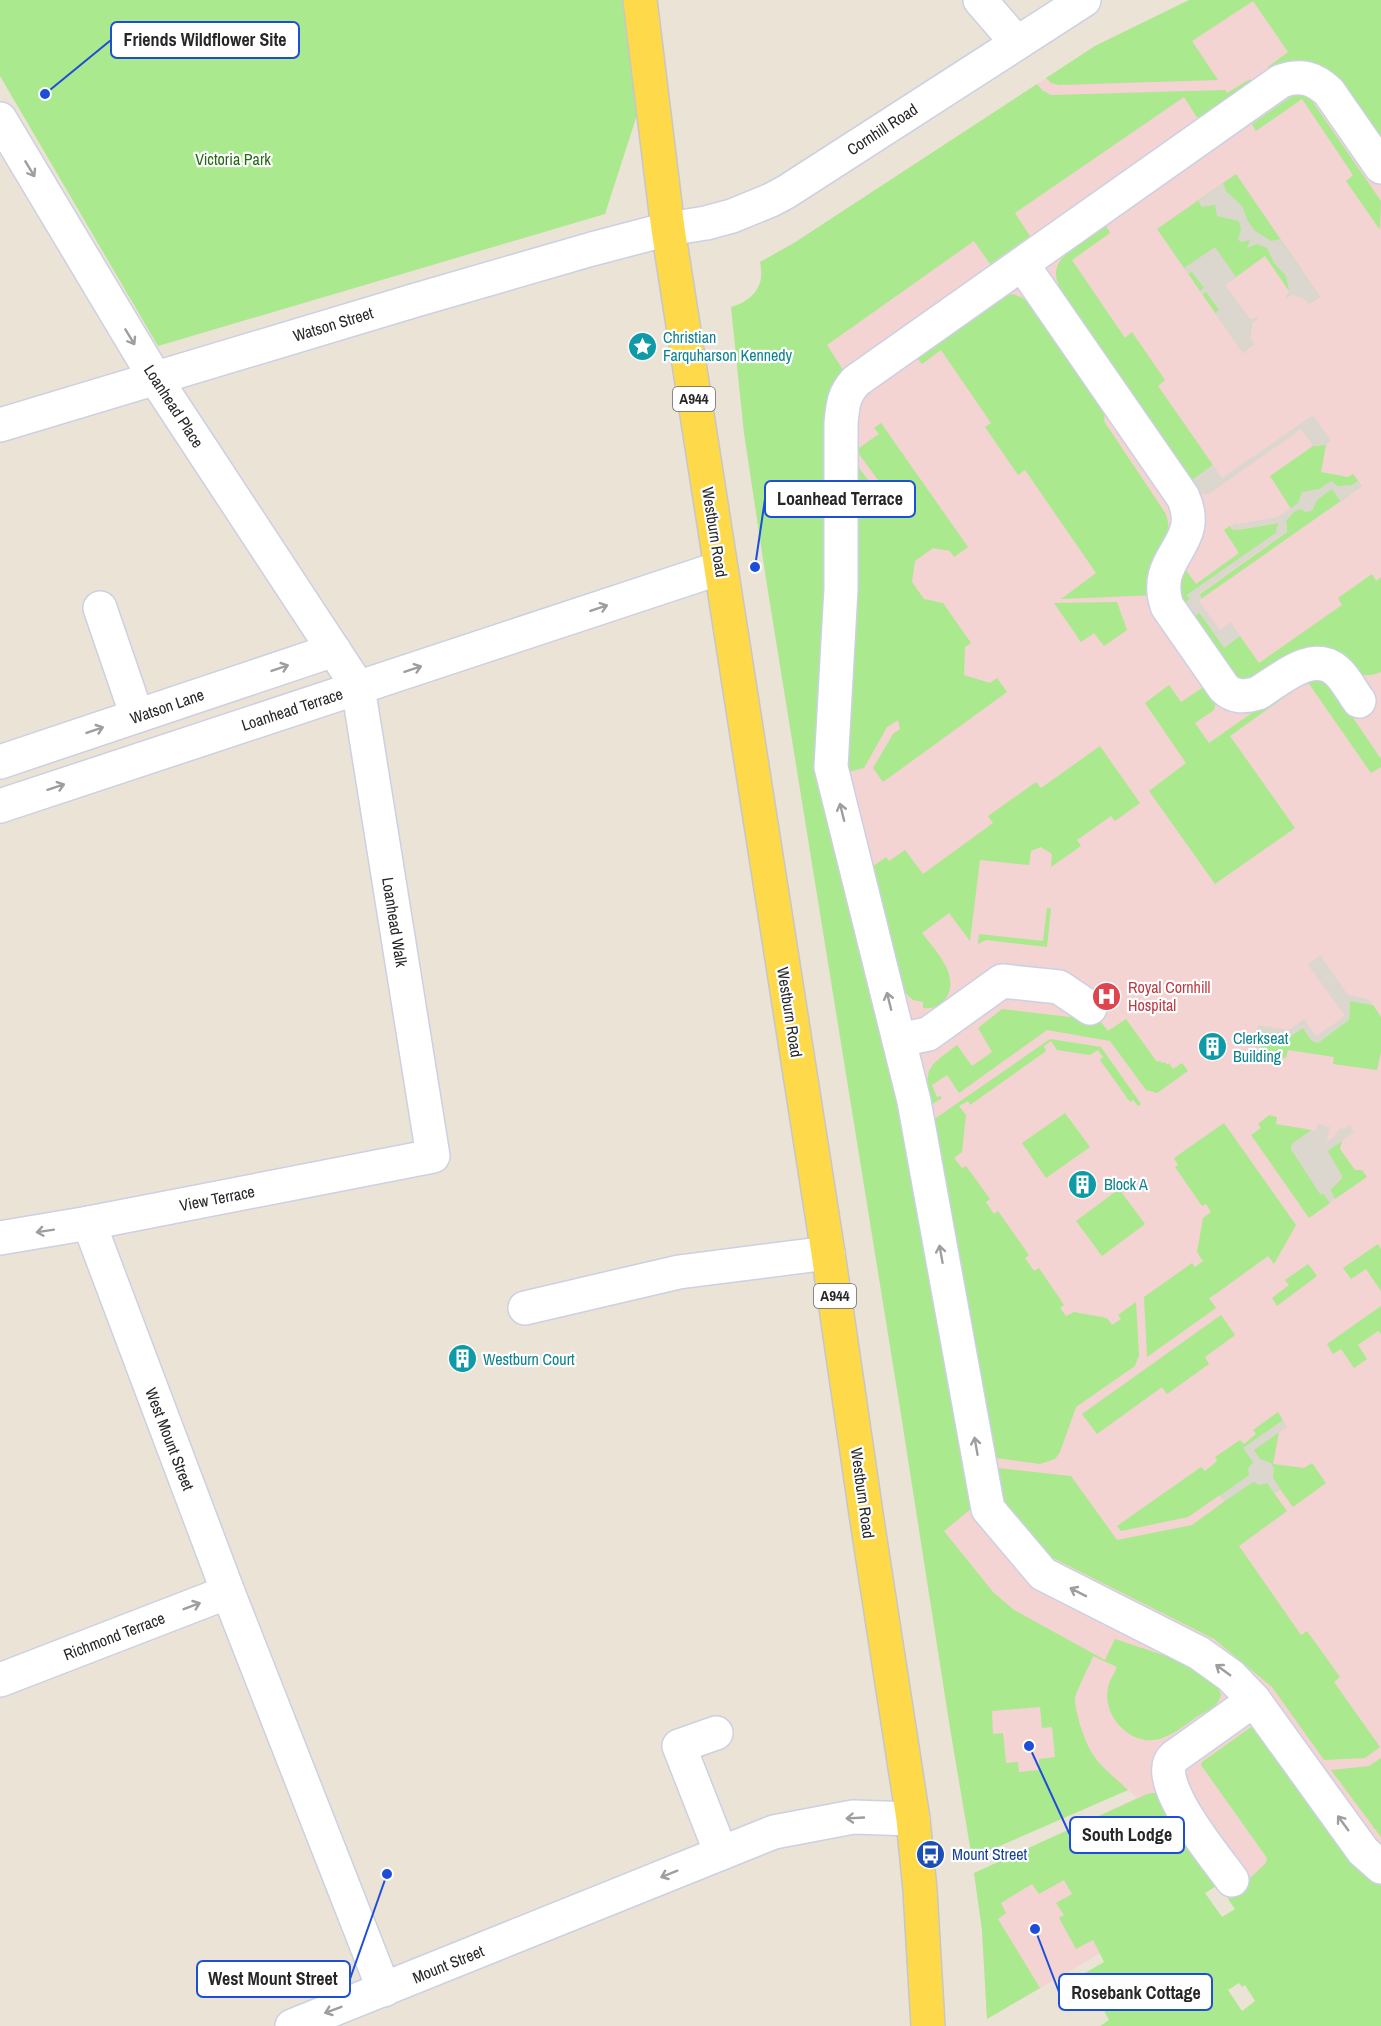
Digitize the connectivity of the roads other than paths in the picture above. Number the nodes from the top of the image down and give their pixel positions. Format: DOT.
graph roads {
  1 [pos="640,0"];
  2 [pos="980,0"];
  3 [pos="1084,0"];
  4 [pos="1017,43"];
  5 [pos="0,119"];
  6 [pos="1381,168"];
  7 [pos="668,229"];
  8 [pos="1022,264"];
  9 [pos="155,378"];
  10 [pos="0,425"];
  11 [pos="720,568"];
  12 [pos="100,608"];
  13 [pos="334,650"];
  14 [pos="358,687"];
  15 [pos="1359,701"];
  16 [pos="137,716"];
  17 [pos="0,762"];
  18 [pos="0,806"];
  19 [pos="1090,1008"];
  20 [pos="899,1040"];
  21 [pos="433,1156"];
  22 [pos="89,1223"];
  23 [pos="0,1238"];
  24 [pos="828,1253"];
  25 [pos="525,1308"];
  26 [pos="228,1592"];
  27 [pos="0,1680"];
  28 [pos="1254,1700"];
  29 [pos="716,1733"];
  30 [pos="913,1819"];
  31 [pos="721,1853"];
  32 [pos="1381,1867"];
  33 [pos="1232,1880"];
  34 [pos="384,1990"];
  35 [pos="292,2026"];
  36 [pos="928,2026"];
  1 -- 7 [label="main road, Westburn Road / A944"];
  2 -- 4 [label="street"];
  3 -- 4 [label="street, Cornhill Road"];
  4 -- 7 [label="street, Cornhill Road"];
  5 -- 9 [label="street, Loanhead Place, one-way"];
  6 -- 8 [label="street"];
  7 -- 9 [label="street, Watson Street"];
  7 -- 11 [label="main road, Westburn Road / A944"];
  8 -- 15 [label="street"];
  20 -- 8 [label="street, one-way"];
  9 -- 10 [label="street, Watson Street"];
  9 -- 13 [label="street, Loanhead Place"];
  14 -- 11 [label="street, Loanhead Terrace, one-way"];
  11 -- 24 [label="main road, Westburn Road / A944"];
  12 -- 16 [label="street"];
  13 -- 14 [label="street, Loanhead Place"];
  16 -- 13 [label="street, Watson Lane, one-way"];
  18 -- 14 [label="street, Loanhead Terrace, one-way"];
  14 -- 21 [label="street, Loanhead Walk"];
  17 -- 16 [label="street, Watson Lane, one-way"];
  19 -- 20 [label="street"];
  28 -- 20 [label="street, one-way"];
  21 -- 22 [label="street, View Terrace"];
  22 -- 23 [label="street, View Terrace, one-way"];
  22 -- 26 [label="street, West Mount Street"];
  24 -- 25 [label="street"];
  24 -- 30 [label="main road, Westburn Road / A944"];
  27 -- 26 [label="street, Richmond Terrace, one-way"];
  26 -- 34 [label="street, West Mount Street"];
  32 -- 28 [label="street, one-way"];
  28 -- 33 [label="street"];
  29 -- 31 [label="street"];
  30 -- 31 [label="street, Mount Street, one-way"];
  30 -- 36 [label="main road, Westburn Road / A944"];
  31 -- 34 [label="street, Mount Street, one-way"];
  34 -- 35 [label="street, Mount Street, one-way"];
}
